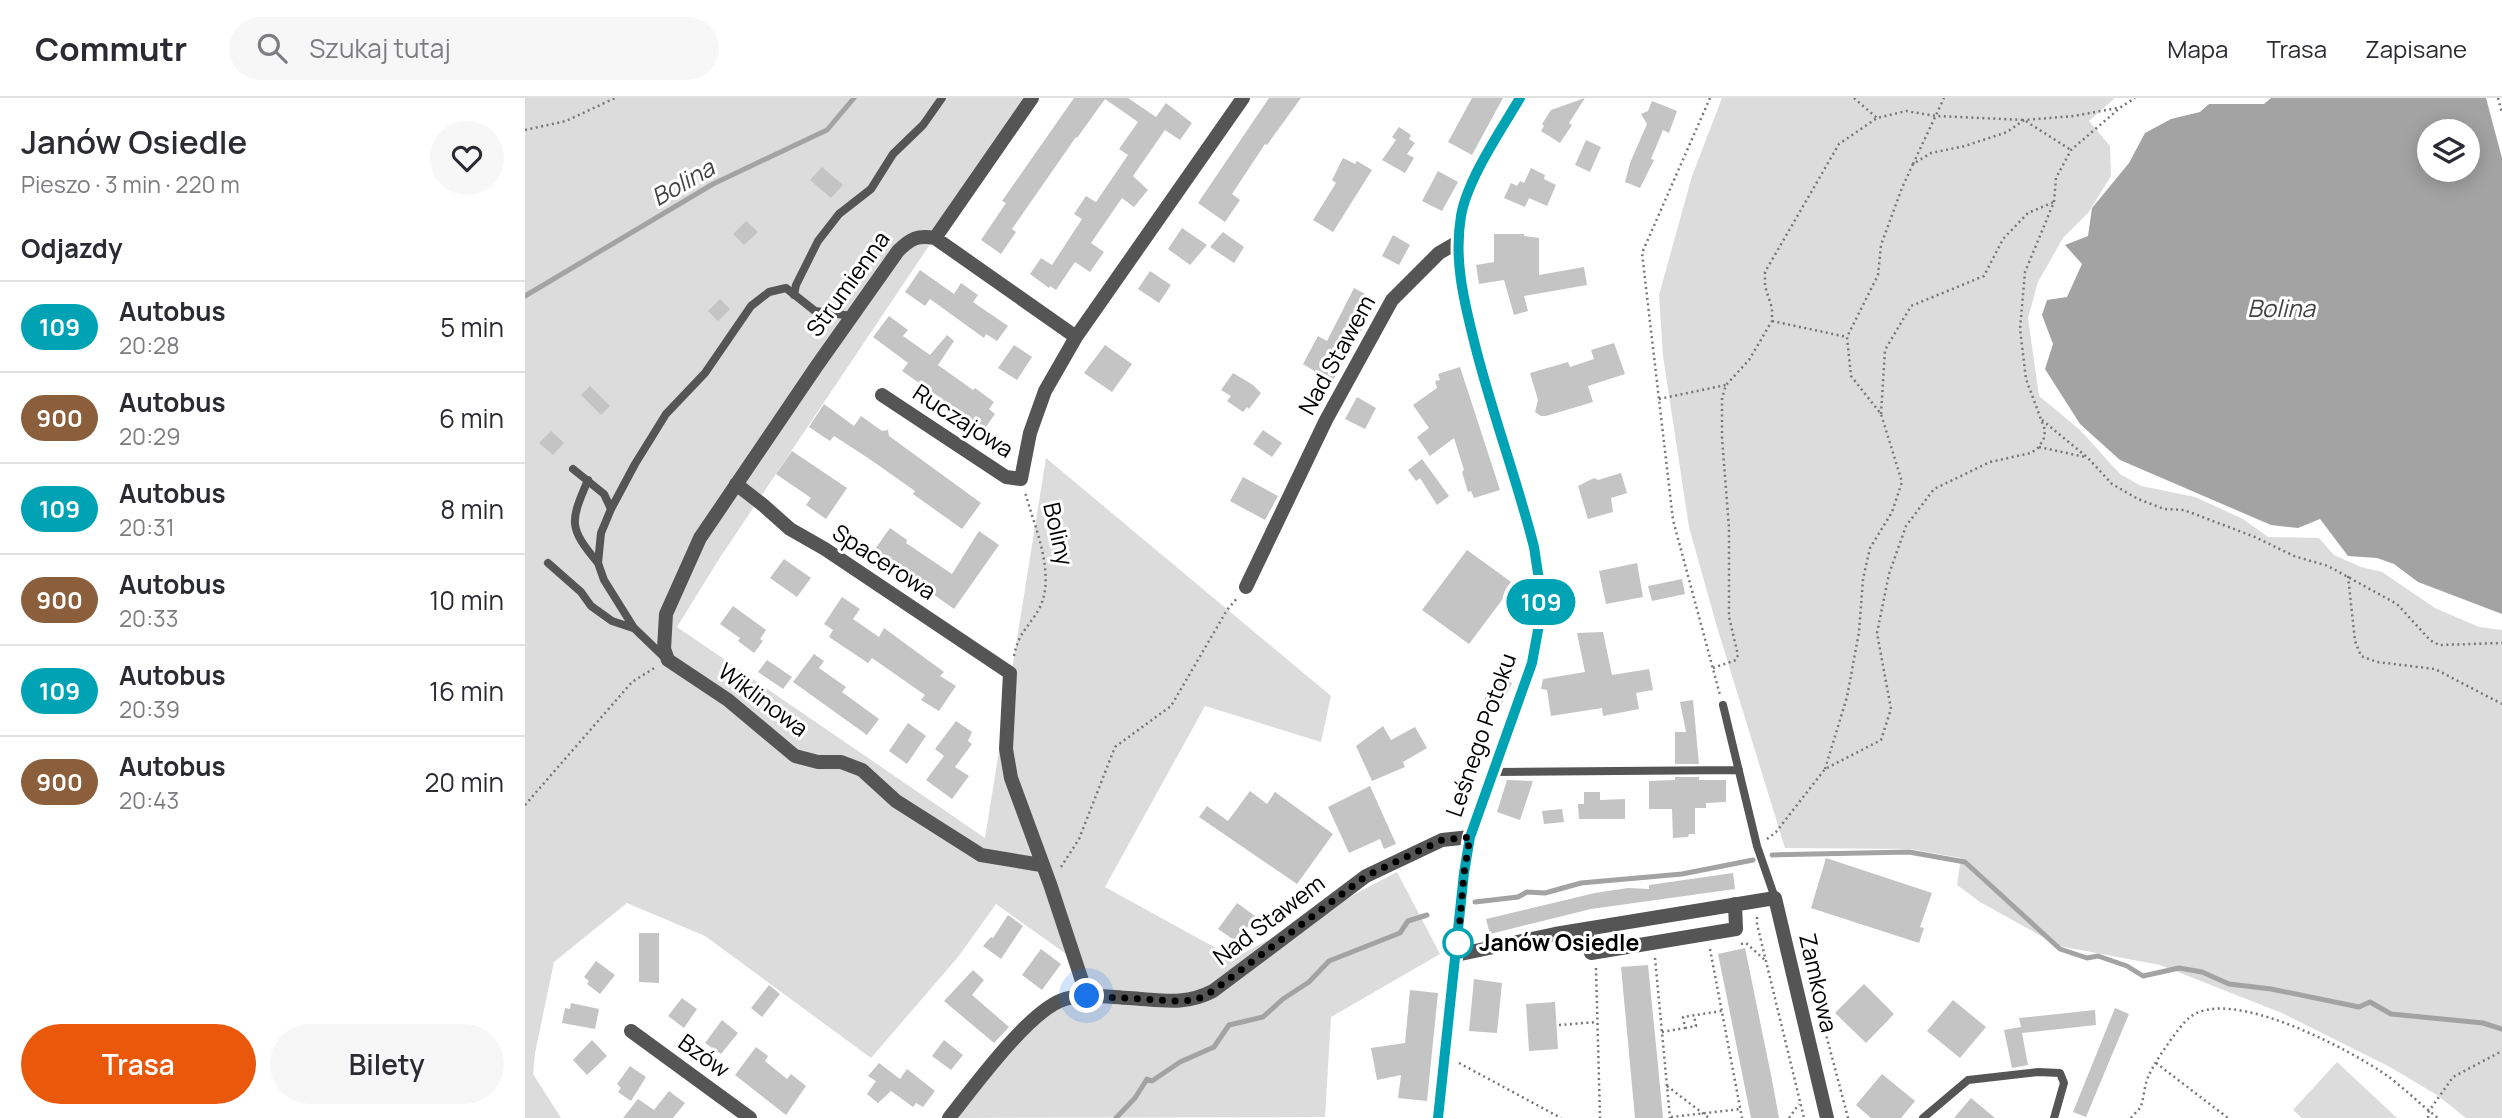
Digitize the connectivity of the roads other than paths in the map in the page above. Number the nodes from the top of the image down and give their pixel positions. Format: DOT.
graph roads {
  1 [pos="942,98"];
  2 [pos="1033,98"];
  3 [pos="1243,98"];
  4 [pos="1520,98"];
  5 [pos="935,238"];
  6 [pos="1458,242"];
  7 [pos="793,295"];
  8 [pos="852,316"];
  9 [pos="1076,337"];
  10 [pos="882,395"];
  11 [pos="573,469"];
  12 [pos="1021,479"];
  13 [pos="588,480"];
  14 [pos="736,484"];
  15 [pos="611,509"];
  16 [pos="548,563"];
  17 [pos="598,563"];
  18 [pos="1246,587"];
  19 [pos="634,628"];
  20 [pos="668,660"];
  21 [pos="1723,705"];
  22 [pos="1739,770"];
  23 [pos="1493,772"];
  24 [pos="1470,837"];
  25 [pos="1041,865"];
  26 [pos="1775,898"];
  27 [pos="1735,904"];
  28 [pos="1585,929"];
  29 [pos="1456,955"];
  30 [pos="1087,996"];
  31 [pos="631,1031"];
  32 [pos="750,1118"];
  33 [pos="949,1118"];
  34 [pos="1437,1118"];
  35 [pos="1826,1118"];
  36 [pos="1923,1118"];
  37 [pos="2054,1118"];
  1 -- 7 [label="lane"];
  2 -- 5 [label="street"];
  3 -- 9 [label="street, Boliny"];
  4 -- 6 [label="street, Leśnego Potoku"];
  5 -- 8 [label="street, Strumienna"];
  5 -- 9 [label="street"];
  6 -- 18 [label="street, Nad Stawem"];
  6 -- 23 [label="street, Leśnego Potoku"];
  7 -- 8 [label="lane"];
  7 -- 15 [label="lane"];
  8 -- 14 [label="street, Strumienna"];
  9 -- 12 [label="street, Boliny"];
  10 -- 12 [label="street, Ruczajowa"];
  11 -- 13 [label="lane"];
  13 -- 15 [label="lane"];
  13 -- 17 [label="lane"];
  14 -- 20 [label="street"];
  14 -- 25 [label="street, Spacerowa"];
  15 -- 17 [label="lane"];
  16 -- 19 [label="lane"];
  17 -- 19 [label="lane"];
  19 -- 20 [label="lane"];
  20 -- 25 [label="street, Wiklinowa"];
  21 -- 22 [label="lane"];
  22 -- 23 [label="lane"];
  22 -- 26 [label="lane"];
  23 -- 24 [label="street, Leśnego Potoku"];
  24 -- 29 [label="street, Leśnego Potoku"];
  24 -- 30 [label="street, Nad Stawem"];
  25 -- 30 [label="street"];
  26 -- 27 [label="street"];
  26 -- 35 [label="street, Zamkowa"];
  27 -- 28 [label="street"];
  27 -- 28 [label="street"];
  28 -- 29 [label="street"];
  29 -- 34 [label="street, Leśnego Potoku"];
  30 -- 33 [label="street, Nad Stawem"];
  31 -- 32 [label="street, Bzów"];
  36 -- 37 [label="lane"];
}
